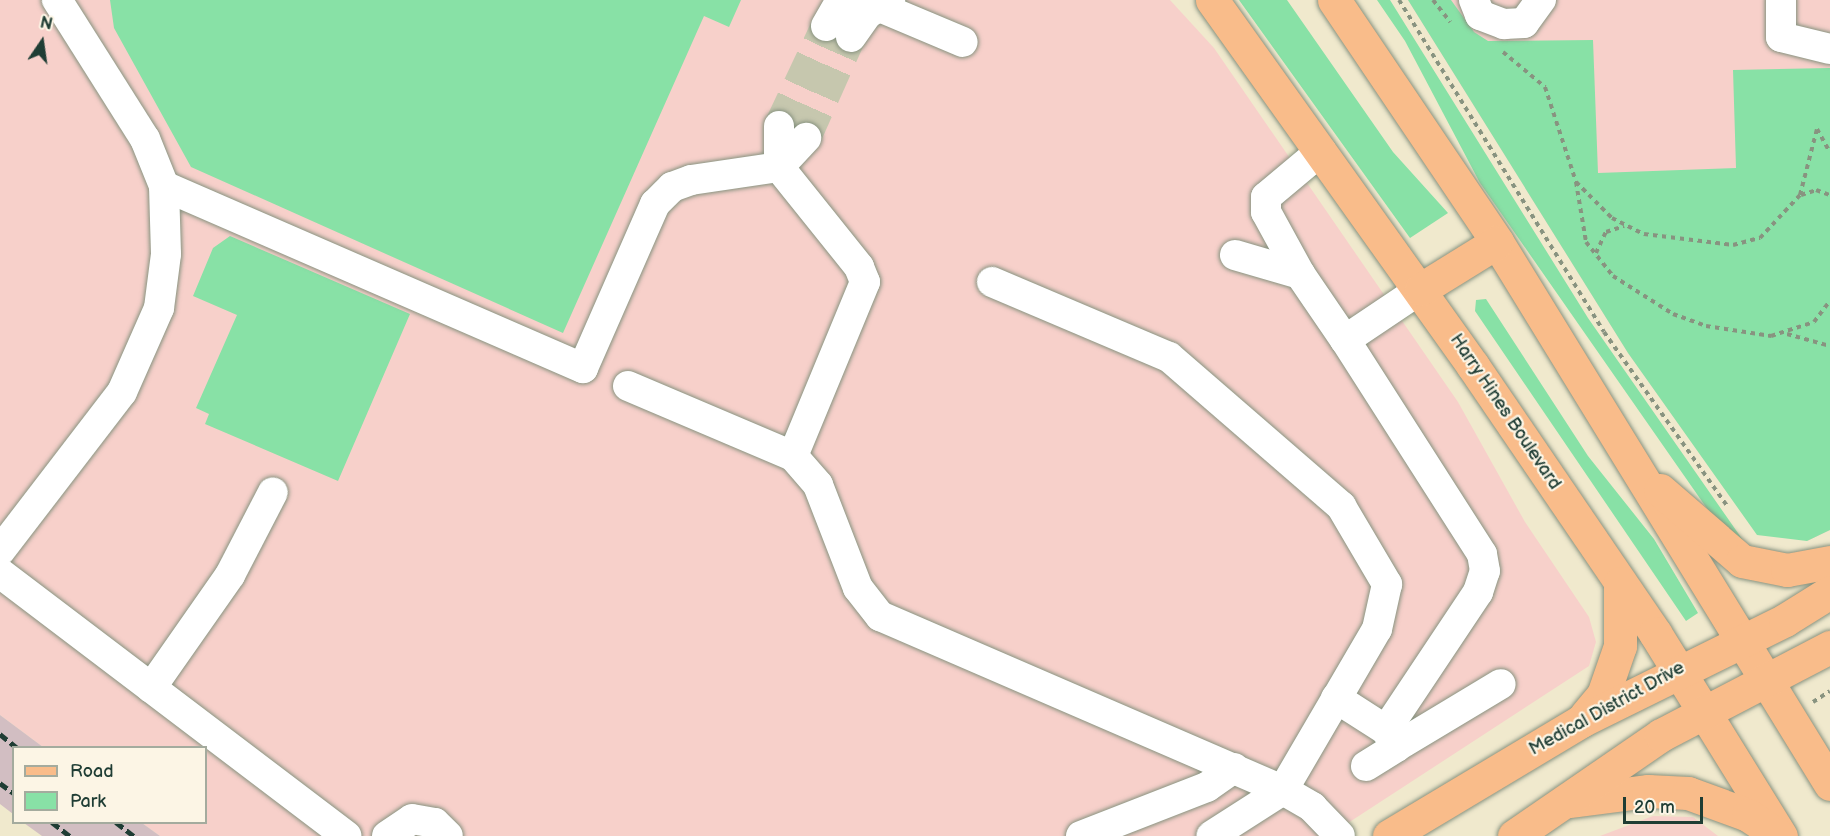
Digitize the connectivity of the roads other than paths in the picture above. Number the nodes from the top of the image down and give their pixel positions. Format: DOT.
graph roads {
  1 [pos="57,0"];
  2 [pos="841,0"];
  3 [pos="1212,0"];
  4 [pos="1334,0"];
  5 [pos="1474,0"];
  6 [pos="1541,0"];
  7 [pos="1781,0"];
  8 [pos="877,2"];
  9 [pos="963,42"];
  10 [pos="1830,49"];
  11 [pos="779,126"];
  12 [pos="806,138"];
  13 [pos="1321,151"];
  14 [pos="779,167"];
  15 [pos="164,186"];
  16 [pos="1497,242"];
  17 [pos="1235,255"];
  18 [pos="1300,274"];
  19 [pos="992,282"];
  20 [pos="1421,289"];
  21 [pos="1345,340"];
  22 [pos="628,386"];
  23 [pos="793,456"];
  24 [pos="1645,478"];
  25 [pos="273,492"];
  26 [pos="0,551"];
  27 [pos="1830,562"];
  28 [pos="0,573"];
  29 [pos="1620,583"];
  30 [pos="1830,592"];
  31 [pos="1743,638"];
  32 [pos="1830,647"];
  33 [pos="1678,669"];
  34 [pos="1770,681"];
  35 [pos="1501,684"];
  36 [pos="151,688"];
  37 [pos="1336,698"];
  38 [pos="1706,712"];
  39 [pos="1581,721"];
  40 [pos="1391,739"];
  41 [pos="1366,766"];
  42 [pos="1234,768"];
  43 [pos="1830,784"];
  44 [pos="1283,790"];
  45 [pos="1571,801"];
  46 [pos="347,836"];
  47 [pos="387,836"];
  48 [pos="448,836"];
  49 [pos="1081,836"];
  50 [pos="1211,836"];
  51 [pos="1340,836"];
  52 [pos="1389,836"];
  53 [pos="1514,836"];
  54 [pos="1780,836"];
  1 -- 15 [label="street"];
  2 -- 8 [label="street"];
  3 -- 13 [label="main road, Harry Hines Boulevard"];
  4 -- 16 [label="main road"];
  5 -- 6 [label="street"];
  7 -- 10 [label="street"];
  8 -- 9 [label="street"];
  11 -- 14 [label="street"];
  12 -- 14 [label="street"];
  13 -- 18 [label="street"];
  13 -- 20 [label="main road, Harry Hines Boulevard"];
  14 -- 15 [label="street"];
  14 -- 23 [label="street"];
  15 -- 26 [label="street"];
  16 -- 20 [label="main road"];
  16 -- 24 [label="main road"];
  17 -- 18 [label="street"];
  18 -- 21 [label="street"];
  19 -- 37 [label="street"];
  20 -- 21 [label="street"];
  20 -- 29 [label="main road, Harry Hines Boulevard"];
  21 -- 40 [label="street"];
  22 -- 23 [label="street"];
  23 -- 42 [label="street"];
  24 -- 27 [label="main road"];
  24 -- 31 [label="main road"];
  25 -- 36 [label="street"];
  28 -- 36 [label="street"];
  29 -- 33 [label="main road, Harry Hines Boulevard"];
  29 -- 39 [label="main road"];
  30 -- 31 [label="main road, Medical District Drive"];
  31 -- 33 [label="main road, Medical District Drive"];
  31 -- 34 [label="main road"];
  32 -- 34 [label="main road"];
  33 -- 38 [label="main road, Harry Hines Boulevard"];
  33 -- 39 [label="main road, Medical District Drive"];
  34 -- 38 [label="main road"];
  34 -- 43 [label="main road"];
  35 -- 40 [label="street"];
  36 -- 46 [label="street"];
  37 -- 40 [label="street"];
  37 -- 44 [label="street"];
  38 -- 45 [label="main road"];
  38 -- 54 [label="main road, Harry Hines Boulevard"];
  39 -- 52 [label="main road, Medical District Drive"];
  40 -- 41 [label="street"];
  42 -- 44 [label="street"];
  42 -- 49 [label="street"];
  44 -- 50 [label="street"];
  44 -- 51 [label="street"];
  45 -- 53 [label="main road"];
  45 -- 54 [label="main road"];
  47 -- 48 [label="street"];
}
